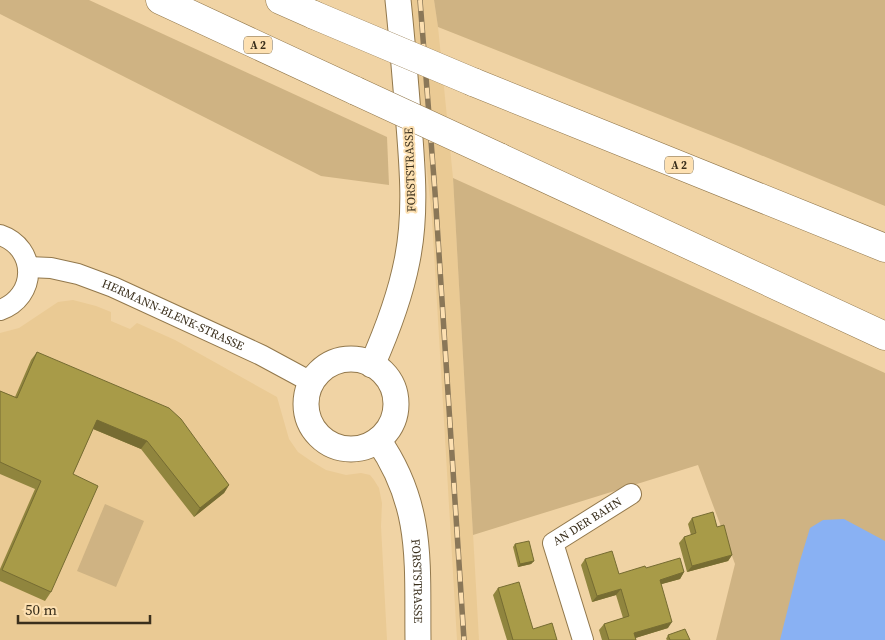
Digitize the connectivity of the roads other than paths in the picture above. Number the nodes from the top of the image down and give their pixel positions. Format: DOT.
graph roads {
  1 [pos="160,0"];
  2 [pos="280,0"];
  3 [pos="398,0"];
  4 [pos="0,235"];
  5 [pos="885,248"];
  6 [pos="28,267"];
  7 [pos="0,310"];
  8 [pos="885,336"];
  9 [pos="372,365"];
  10 [pos="311,382"];
  11 [pos="378,440"];
  12 [pos="632,494"];
  13 [pos="418,640"];
  14 [pos="583,640"];
  1 -- 8 [label="highway, A 2, bridge"];
  2 -- 5 [label="highway, A 2, bridge"];
  3 -- 9 [label="main road, FORSTSTRASSE"];
  4 -- 6 [label="street"];
  6 -- 7 [label="street"];
  6 -- 10 [label="street, HERMANN-BLENK-STRASSE"];
  9 -- 10 [label="main road"];
  9 -- 11 [label="main road"];
  10 -- 11 [label="main road"];
  11 -- 13 [label="main road, FORSTSTRASSE"];
  12 -- 14 [label="street, AN DER BAHN"];
}
